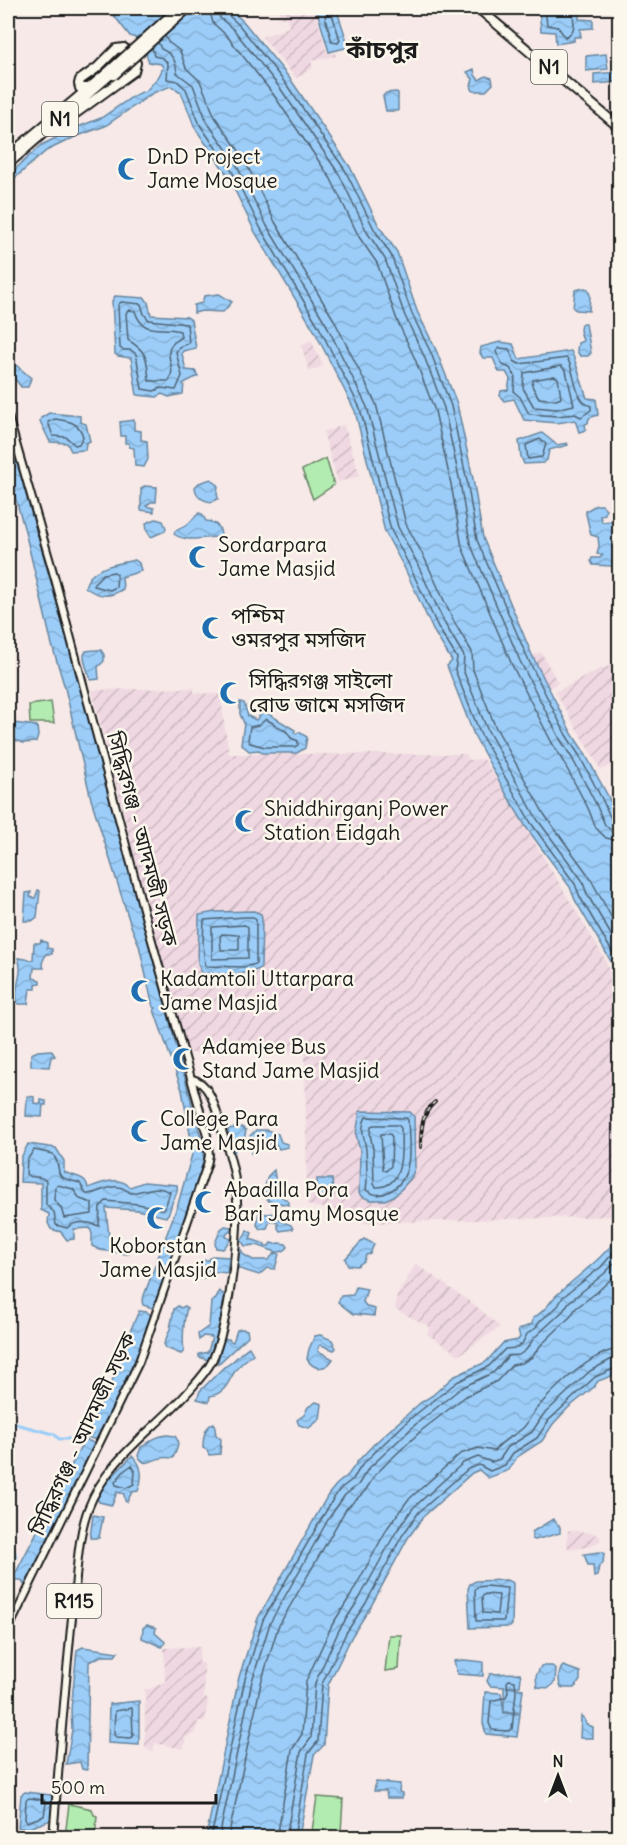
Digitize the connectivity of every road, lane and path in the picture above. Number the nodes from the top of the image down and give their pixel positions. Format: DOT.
graph roads {
  1 [pos="179,8"];
  2 [pos="186,8"];
  3 [pos="478,8"];
  4 [pos="484,8"];
  5 [pos="111,73"];
  6 [pos="87,88"];
  7 [pos="620,126"];
  8 [pos="54,129"];
  9 [pos="8,161"];
  10 [pos="8,416"];
  11 [pos="191,1079"];
  12 [pos="8,1630"];
  13 [pos="53,1838"];
  1 -- 5 [label="highway, N1, bridge"];
  2 -- 5 [label="highway, N1, bridge"];
  3 -- 7 [label="highway, N1"];
  4 -- 7 [label="highway, N1"];
  5 -- 6 [label="highway"];
  5 -- 8 [label="highway"];
  5 -- 9 [label="highway, N1"];
  6 -- 8 [label="highway"];
  6 -- 9 [label="highway"];
  8 -- 9 [label="highway"];
  10 -- 11 [label="main road, সিদ্ধিরগঞ্জ - আদমজী সড়ক"];
  11 -- 12 [label="main road, সিদ্ধিরগঞ্জ - আদমজী সড়ক"];
  11 -- 13 [label="main road, R115"];
}
